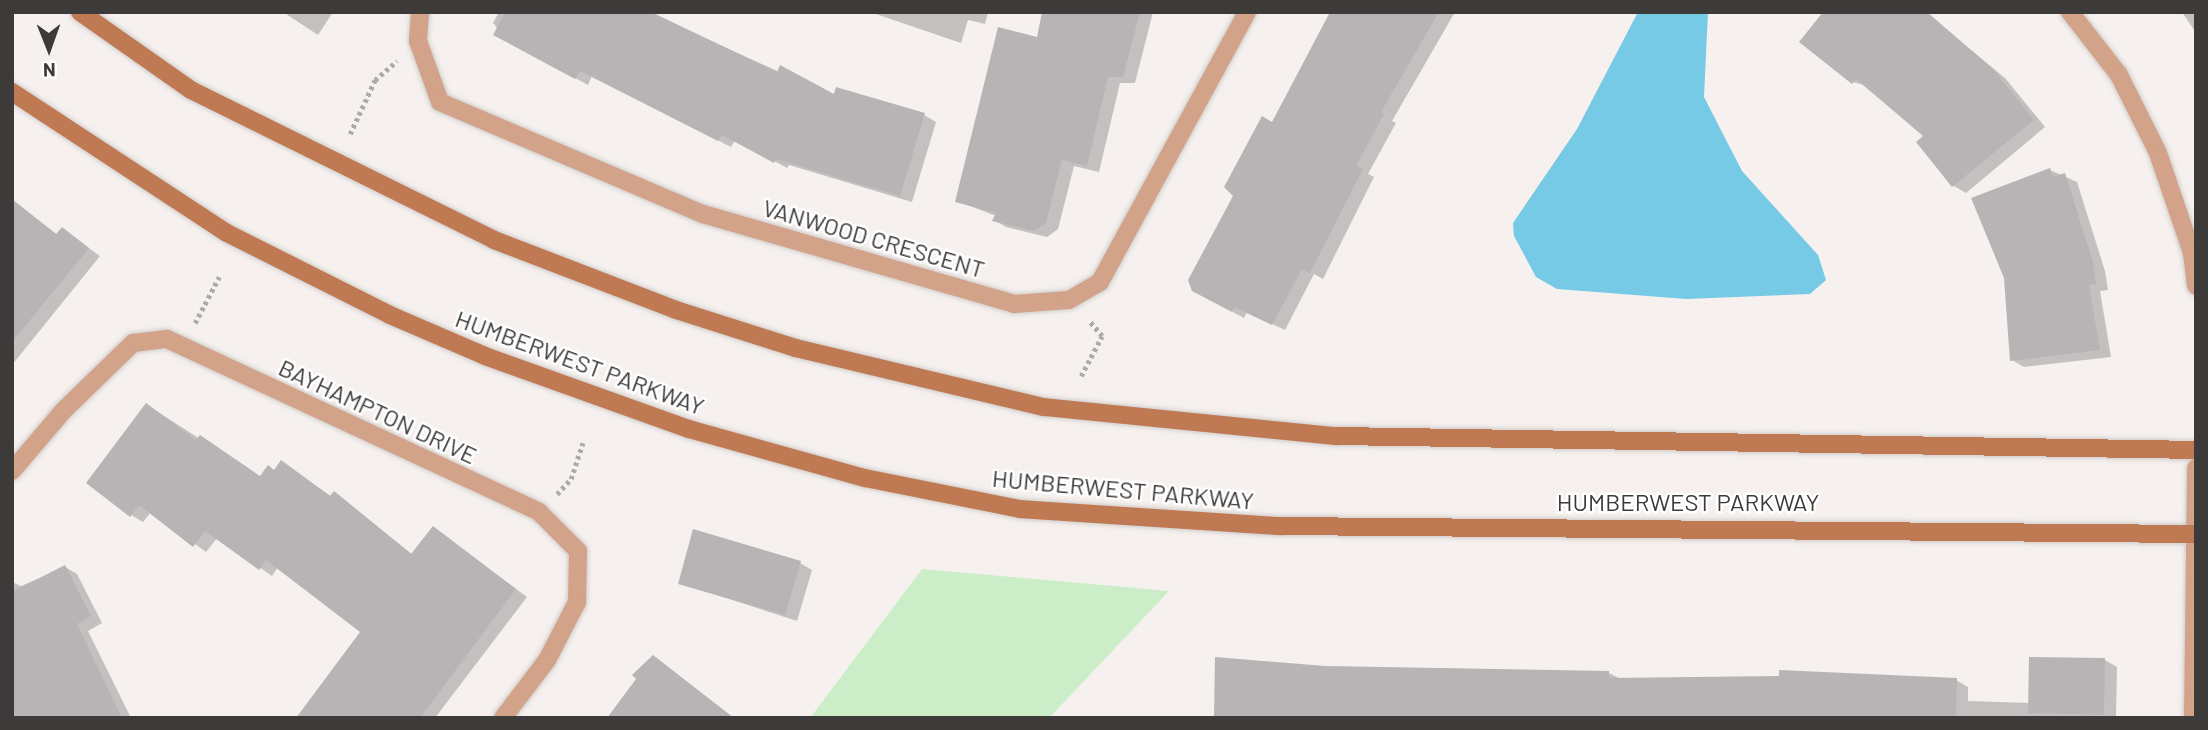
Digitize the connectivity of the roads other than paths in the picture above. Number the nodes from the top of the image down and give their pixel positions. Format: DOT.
graph roads {
  1 [pos="80,12"];
  2 [pos="420,12"];
  3 [pos="1247,12"];
  4 [pos="2070,12"];
  5 [pos="12,92"];
  6 [pos="2196,286"];
  7 [pos="2196,450"];
  8 [pos="2196,468"];
  9 [pos="12,471"];
  10 [pos="2195,534"];
  11 [pos="503,718"];
  12 [pos="2193,718"];
  1 -- 7 [label="main road"];
  2 -- 3 [label="street, VANWOOD CRESCENT"];
  4 -- 6 [label="street"];
  5 -- 10 [label="main road, HUMBERWEST PARKWAY"];
  8 -- 10 [label="street"];
  9 -- 11 [label="street, BAYHAMPTON DRIVE"];
  10 -- 12 [label="street"];
}
